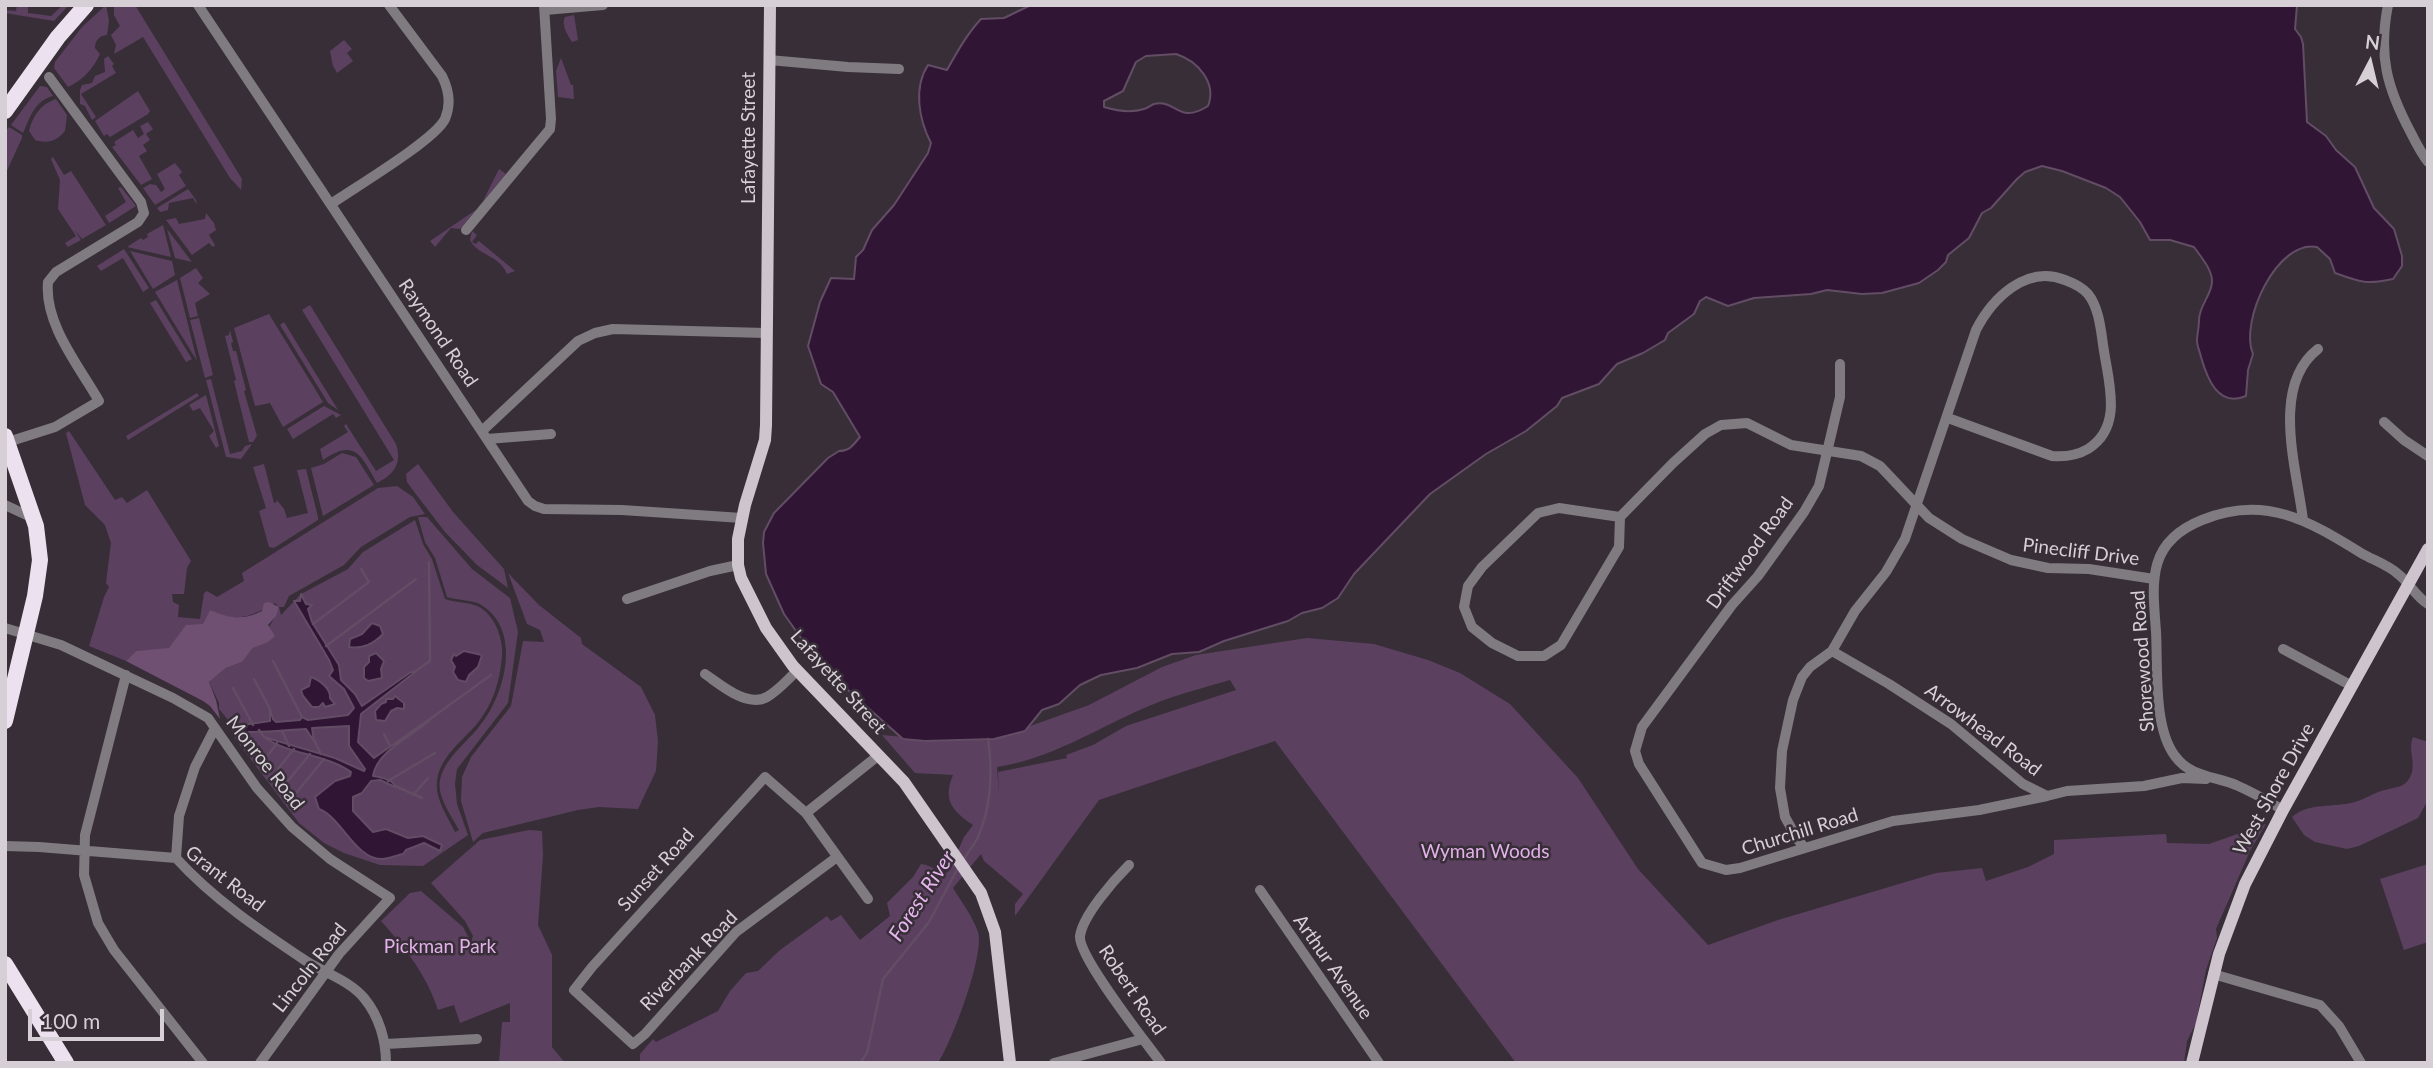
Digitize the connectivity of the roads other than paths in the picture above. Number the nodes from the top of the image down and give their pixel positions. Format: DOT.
graph roads {
  1 [pos="86,5"];
  2 [pos="198,5"];
  3 [pos="388,5"];
  4 [pos="603,5"];
  5 [pos="770,5"];
  6 [pos="2388,5"];
  7 [pos="545,8"];
  8 [pos="769,60"];
  9 [pos="899,69"];
  10 [pos="44,72"];
  11 [pos="8,104"];
  12 [pos="2428,162"];
  13 [pos="331,204"];
  14 [pos="466,230"];
  15 [pos="766,332"];
  16 [pos="2318,349"];
  17 [pos="1840,364"];
  18 [pos="1948,418"];
  19 [pos="2384,422"];
  20 [pos="551,434"];
  21 [pos="485,435"];
  22 [pos="6,439"];
  23 [pos="1827,451"];
  24 [pos="2428,456"];
  25 [pos="5,505"];
  26 [pos="1918,507"];
  27 [pos="1619,517"];
  28 [pos="33,518"];
  29 [pos="742,518"];
  30 [pos="2303,520"];
  31 [pos="2428,550"];
  32 [pos="738,565"];
  33 [pos="2154,579"];
  34 [pos="2409,584"];
  35 [pos="627,599"];
  36 [pos="2428,604"];
  37 [pos="5,628"];
  38 [pos="25,634"];
  39 [pos="2283,649"];
  40 [pos="1832,651"];
  41 [pos="797,671"];
  42 [pos="705,674"];
  43 [pos="126,675"];
  44 [pos="2352,686"];
  45 [pos="5,721"];
  46 [pos="215,728"];
  47 [pos="1637,740"];
  48 [pos="879,755"];
  49 [pos="2208,779"];
  50 [pos="2048,796"];
  51 [pos="2283,810"];
  52 [pos="806,813"];
  53 [pos="5,846"];
  54 [pos="1805,848"];
  55 [pos="84,850"];
  56 [pos="837,857"];
  57 [pos="176,859"];
  58 [pos="1129,865"];
  59 [pos="1260,890"];
  60 [pos="390,898"];
  61 [pos="868,899"];
  62 [pos="5,964"];
  63 [pos="325,973"];
  64 [pos="2213,974"];
  65 [pos="574,990"];
  66 [pos="477,1039"];
  67 [pos="1143,1039"];
  68 [pos="386,1044"];
  69 [pos="66,1063"];
  70 [pos="203,1063"];
  71 [pos="260,1063"];
  72 [pos="386,1063"];
  73 [pos="1010,1063"];
  74 [pos="1054,1063"];
  75 [pos="1161,1063"];
  76 [pos="1379,1063"];
  77 [pos="2192,1063"];
  78 [pos="2361,1063"];
  1 -- 10 [label="highway"];
  2 -- 13 [label="street, Raymond Road"];
  3 -- 13 [label="street"];
  4 -- 7 [label="street"];
  5 -- 8 [label="main road, Lafayette Street"];
  6 -- 12 [label="street"];
  7 -- 14 [label="street"];
  8 -- 9 [label="street"];
  8 -- 15 [label="main road, Lafayette Street"];
  10 -- 11 [label="highway"];
  10 -- 22 [label="street"];
  13 -- 21 [label="street, Raymond Road"];
  15 -- 21 [label="street"];
  15 -- 29 [label="main road, Lafayette Street"];
  16 -- 30 [label="street"];
  17 -- 23 [label="street, Driftwood Road"];
  18 -- 18 [label="street"];
  18 -- 26 [label="street"];
  19 -- 24 [label="street"];
  20 -- 21 [label="street"];
  21 -- 29 [label="street, Raymond Road"];
  22 -- 28 [label="highway"];
  23 -- 26 [label="street, Pinecliff Drive"];
  23 -- 27 [label="street, Pinecliff Drive"];
  23 -- 47 [label="street, Driftwood Road"];
  25 -- 28 [label="street"];
  26 -- 33 [label="street, Pinecliff Drive"];
  26 -- 40 [label="street"];
  27 -- 27 [label="street"];
  28 -- 38 [label="highway"];
  29 -- 32 [label="main road, Lafayette Street"];
  30 -- 33 [label="street, Shorewood Road"];
  30 -- 34 [label="street, Shorewood Road"];
  31 -- 34 [label="main road, West Shore Drive"];
  32 -- 35 [label="street"];
  32 -- 41 [label="main road, Lafayette Street"];
  33 -- 49 [label="street, Shorewood Road"];
  34 -- 36 [label="street, Shorewood Road"];
  34 -- 44 [label="main road, West Shore Drive"];
  37 -- 38 [label="street, Monroe Road"];
  38 -- 43 [label="street, Monroe Road"];
  38 -- 45 [label="highway"];
  39 -- 44 [label="street"];
  40 -- 50 [label="street, Arrowhead Road"];
  40 -- 54 [label="street"];
  41 -- 42 [label="street"];
  41 -- 48 [label="main road, Lafayette Street"];
  43 -- 46 [label="street, Monroe Road"];
  43 -- 55 [label="street"];
  44 -- 51 [label="main road, West Shore Drive"];
  46 -- 57 [label="street"];
  46 -- 60 [label="street, Monroe Road"];
  47 -- 54 [label="street, Churchill Road"];
  48 -- 52 [label="street"];
  48 -- 73 [label="main road, Lafayette Street"];
  49 -- 50 [label="street, Arrowhead Road"];
  49 -- 51 [label="street, Shorewood Road"];
  50 -- 54 [label="street, Churchill Road"];
  51 -- 64 [label="main road, West Shore Drive"];
  52 -- 56 [label="street"];
  52 -- 65 [label="street, Sunset Road"];
  53 -- 55 [label="street, Grant Road"];
  55 -- 57 [label="street, Grant Road"];
  55 -- 70 [label="street"];
  56 -- 61 [label="street"];
  56 -- 65 [label="street, Riverbank Road"];
  57 -- 63 [label="street, Grant Road"];
  58 -- 67 [label="street, Robert Road"];
  59 -- 76 [label="street, Arthur Avenue"];
  60 -- 63 [label="street, Lincoln Road"];
  62 -- 69 [label="highway"];
  63 -- 68 [label="street, Grant Road"];
  63 -- 71 [label="street, Lincoln Road"];
  64 -- 77 [label="main road, West Shore Drive"];
  64 -- 78 [label="street"];
  66 -- 68 [label="street"];
  67 -- 74 [label="street"];
  67 -- 75 [label="street, Robert Road"];
  68 -- 72 [label="street"];
}
